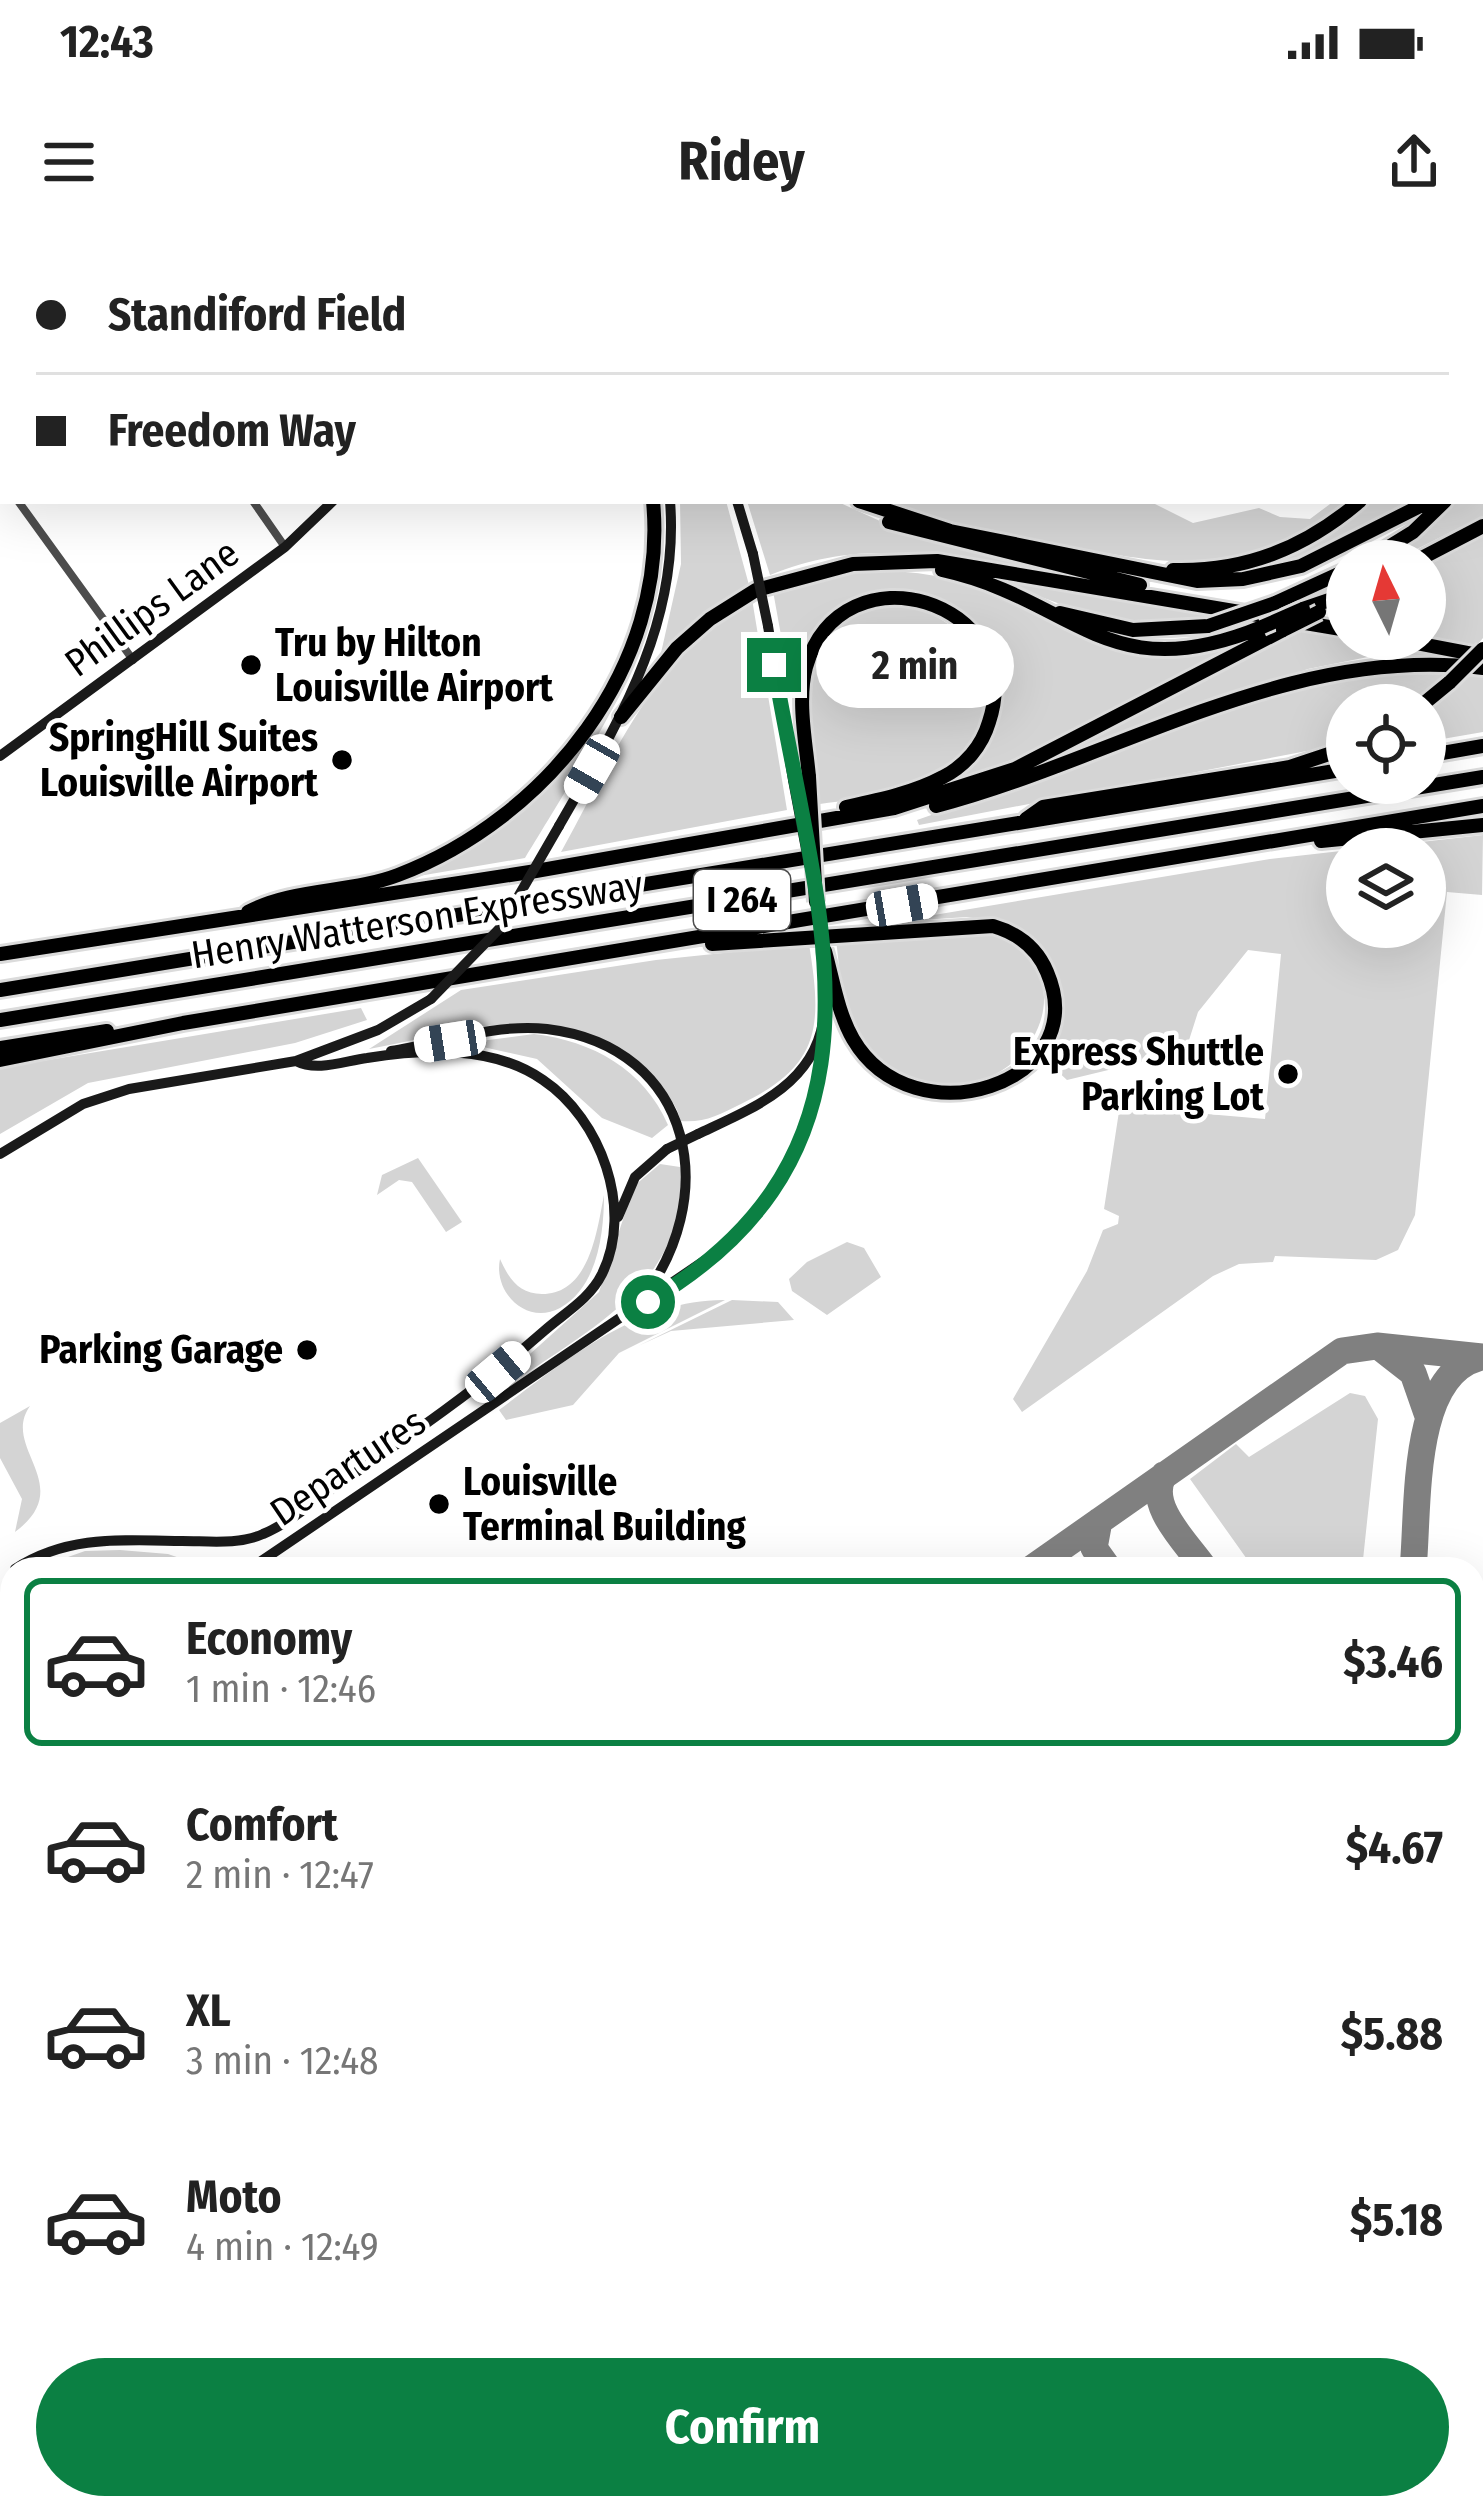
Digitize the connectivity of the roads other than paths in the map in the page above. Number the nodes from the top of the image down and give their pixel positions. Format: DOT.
graph roads {
  1 [pos="20,504"];
  2 [pos="255,504"];
  3 [pos="330,504"];
  4 [pos="652,504"];
  5 [pos="670,504"];
  6 [pos="737,504"];
  7 [pos="862,504"];
  8 [pos="866,504"];
  9 [pos="1356,504"];
  10 [pos="1424,504"];
  11 [pos="1442,504"];
  12 [pos="1483,526"];
  13 [pos="1400,540"];
  14 [pos="1446,545"];
  15 [pos="285,547"];
  16 [pos="927,564"];
  17 [pos="1128,568"];
  18 [pos="1326,580"];
  19 [pos="1027,602"];
  20 [pos="1203,602"];
  21 [pos="1326,604"];
  22 [pos="1311,610"];
  23 [pos="1326,626"];
  24 [pos="1446,647"];
  25 [pos="1483,653"];
  26 [pos="133,660"];
  27 [pos="1483,668"];
  28 [pos="1446,685"];
  29 [pos="621,717"];
  30 [pos="1483,746"];
  31 [pos="1446,752"];
  32 [pos="1326,755"];
  33 [pos="0,756"];
  34 [pos="1326,772"];
  35 [pos="1483,777"];
  36 [pos="801,779"];
  37 [pos="1483,806"];
  38 [pos="848,816"];
  39 [pos="808,822"];
  40 [pos="1020,823"];
  41 [pos="1483,825"];
  42 [pos="1079,875"];
  43 [pos="816,902"];
  44 [pos="244,915"];
  45 [pos="683,944"];
  46 [pos="825,951"];
  47 [pos="0,954"];
  48 [pos="0,990"];
  49 [pos="826,996"];
  50 [pos="0,1020"];
  51 [pos="183,1023"];
  52 [pos="0,1048"];
  53 [pos="375,1056"];
  54 [pos="0,1060"];
  55 [pos="296,1061"];
  56 [pos="0,1154"];
  57 [pos="613,1237"];
  58 [pos="632,1311"];
  59 [pos="36,1557"];
  60 [pos="267,1557"];
  1 -- 26 [label="street"];
  2 -- 15 [label="street"];
  3 -- 15 [label="main road, Phillips Lane"];
  4 -- 44 [label="highway"];
  5 -- 29 [label="main road"];
  6 -- 36 [label="main road, bridge"];
  7 -- 20 [label="highway"];
  8 -- 17 [label="highway"];
  9 -- 17 [label="highway"];
  10 -- 17 [label="highway"];
  11 -- 13 [label="highway"];
  12 -- 14 [label="highway"];
  15 -- 26 [label="main road, Phillips Lane"];
  16 -- 19 [label="highway"];
  16 -- 20 [label="highway"];
  16 -- 29 [label="highway"];
  18 -- 19 [label="highway, bridge"];
  19 -- 22 [label="highway, bridge"];
  20 -- 23 [label="highway"];
  21 -- 22 [label="highway"];
  22 -- 38 [label="highway, bridge"];
  24 -- 25 [label="highway"];
  25 -- 28 [label="highway, bridge"];
  26 -- 33 [label="main road, Phillips Lane"];
  27 -- 38 [label="highway"];
  29 -- 55 [label="main road, bridge"];
  30 -- 31 [label="highway"];
  32 -- 40 [label="highway"];
  34 -- 40 [label="highway, Henry Watterson Expressway / I 264"];
  35 -- 50 [label="highway, Henry Watterson Expressway / I 264"];
  36 -- 39 [label="highway"];
  36 -- 43 [label="highway, bridge"];
  37 -- 42 [label="highway"];
  38 -- 39 [label="highway"];
  39 -- 44 [label="highway"];
  40 -- 48 [label="highway, Henry Watterson Expressway / I 264"];
  41 -- 42 [label="highway"];
  42 -- 45 [label="highway"];
  43 -- 46 [label="main road, bridge"];
  44 -- 47 [label="highway"];
  45 -- 46 [label="highway"];
  45 -- 51 [label="highway"];
  46 -- 49 [label="main road"];
  49 -- 57 [label="main road, bridge"];
  49 -- 58 [label="main road, Departures"];
  51 -- 52 [label="highway"];
  51 -- 54 [label="highway"];
  53 -- 55 [label="main road"];
  53 -- 57 [label="main road"];
  53 -- 58 [label="main road"];
  55 -- 56 [label="main road"];
  57 -- 59 [label="main road"];
  58 -- 60 [label="main road, Departures"];
}
